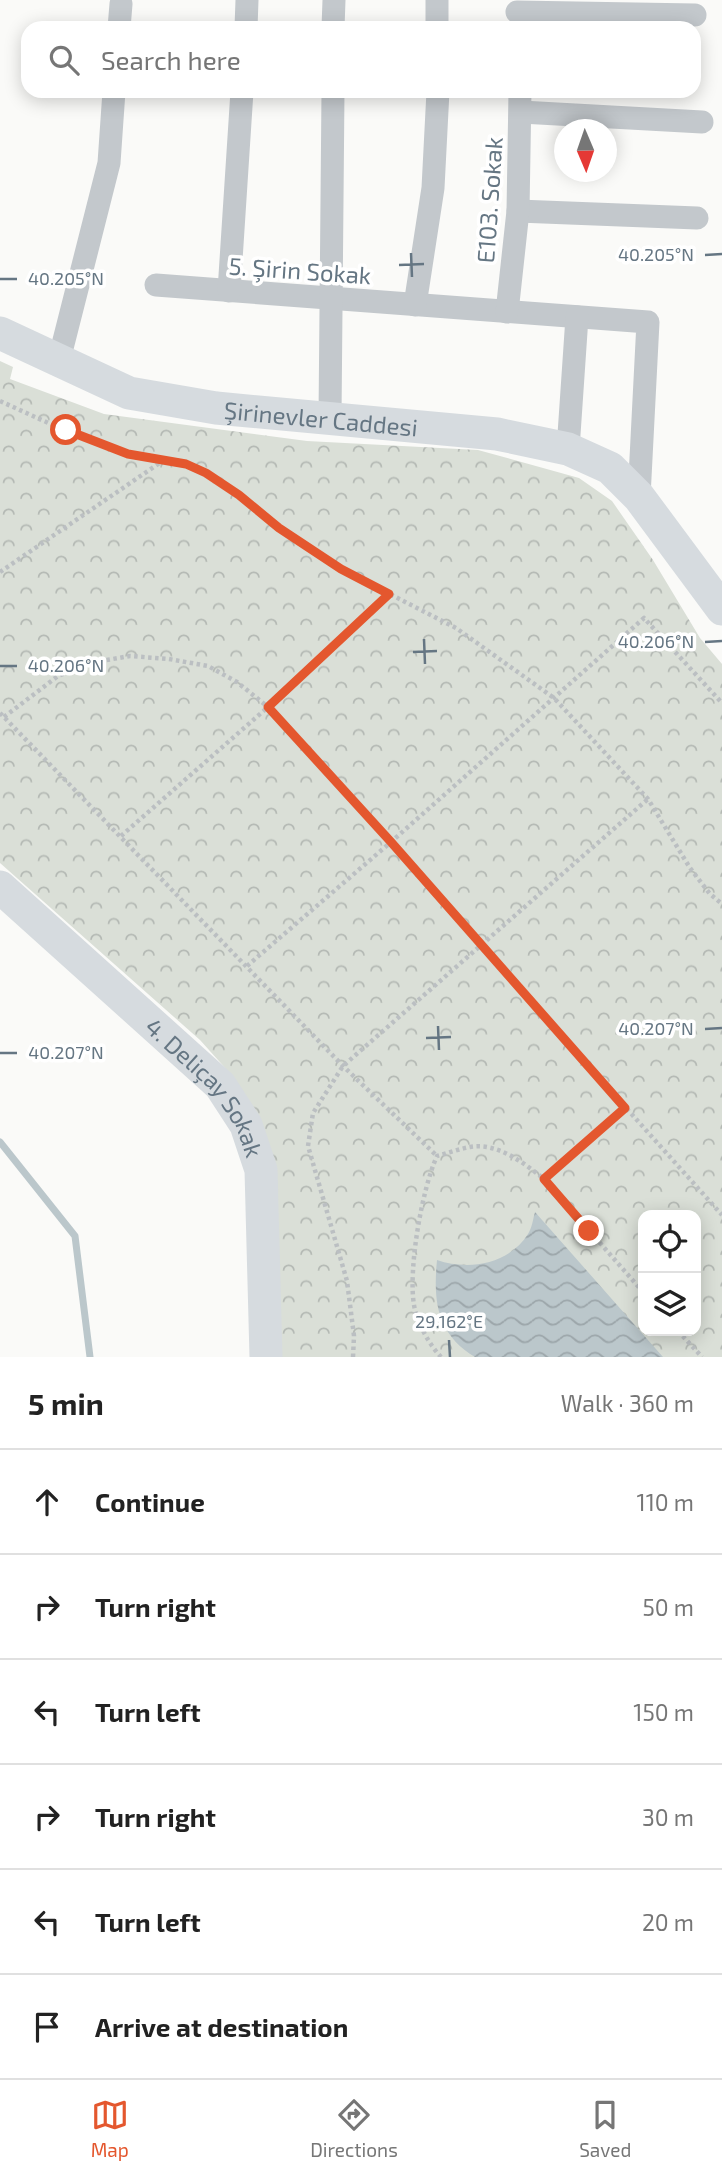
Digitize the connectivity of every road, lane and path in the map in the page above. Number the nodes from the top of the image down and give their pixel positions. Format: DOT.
graph roads {
  1 [pos="247,0"];
  2 [pos="334,0"];
  3 [pos="437,0"];
  4 [pos="121,4"];
  5 [pos="517,13"];
  6 [pos="695,15"];
  7 [pos="120,21"];
  8 [pos="246,21"];
  9 [pos="333,21"];
  10 [pos="437,21"];
  11 [pos="114,98"];
  12 [pos="242,98"];
  13 [pos="332,98"];
  14 [pos="438,98"];
  15 [pos="520,101"];
  16 [pos="702,122"];
  17 [pos="518,211"];
  18 [pos="697,218"];
  19 [pos="156,285"];
  20 [pos="229,290"];
  21 [pos="330,299"];
  22 [pos="415,305"];
  23 [pos="506,312"];
  24 [pos="577,317"];
  25 [pos="0,333"];
  26 [pos="59,360"];
  27 [pos="0,401"];
  28 [pos="330,418"];
  29 [pos="568,449"];
  30 [pos="162,462"];
  31 [pos="639,497"];
  32 [pos="0,572"];
  33 [pos="389,594"];
  34 [pos="722,609"];
  35 [pos="554,698"];
  36 [pos="722,703"];
  37 [pos="268,707"];
  38 [pos="2,715"];
  39 [pos="648,799"];
  40 [pos="121,836"];
  41 [pos="391,842"];
  42 [pos="0,887"];
  43 [pos="722,904"];
  44 [pos="481,946"];
  45 [pos="247,966"];
  46 [pos="343,1066"];
  47 [pos="625,1108"];
  48 [pos="438,1156"];
  49 [pos="544,1179"];
  50 [pos="722,1215"];
  51 [pos="638,1286"];
  52 [pos="683,1336"];
  53 [pos="267,1357"];
  54 [pos="353,1357"];
  55 [pos="442,1357"];
  56 [pos="702,1357"];
  1 -- 8 [label="street"];
  2 -- 9 [label="street"];
  3 -- 10 [label="street"];
  4 -- 7 [label="street"];
  5 -- 6 [label="street"];
  11 -- 26 [label="street"];
  12 -- 20 [label="street"];
  13 -- 21 [label="street"];
  14 -- 22 [label="street"];
  15 -- 16 [label="street"];
  15 -- 17 [label="street, E103. Sokak"];
  17 -- 18 [label="street"];
  17 -- 23 [label="street, E103. Sokak"];
  19 -- 20 [label="street, 5. Şirin Sokak"];
  20 -- 21 [label="street, 5. Şirin Sokak"];
  21 -- 22 [label="street, 5. Şirin Sokak"];
  21 -- 28 [label="street"];
  22 -- 23 [label="street, 5. Şirin Sokak"];
  23 -- 24 [label="street, 5. Şirin Sokak"];
  24 -- 29 [label="street"];
  24 -- 31 [label="street, 5. Şirin Sokak"];
  25 -- 26 [label="main road, Şirinevler Caddesi"];
  26 -- 28 [label="main road, Şirinevler Caddesi"];
  27 -- 30 [label="path"];
  28 -- 29 [label="main road, Şirinevler Caddesi"];
  29 -- 31 [label="main road, Şirinevler Caddesi"];
  30 -- 32 [label="path"];
  30 -- 33 [label="path"];
  31 -- 34 [label="main road, Şirinevler Caddesi"];
  33 -- 35 [label="path"];
  33 -- 37 [label="path"];
  35 -- 36 [label="path"];
  35 -- 39 [label="path"];
  35 -- 41 [label="path"];
  37 -- 38 [label="path"];
  37 -- 40 [label="path"];
  37 -- 41 [label="path"];
  38 -- 40 [label="path"];
  39 -- 43 [label="path"];
  39 -- 44 [label="path"];
  40 -- 45 [label="path"];
  41 -- 44 [label="path"];
  41 -- 45 [label="path"];
  42 -- 53 [label="main road, 4. Deliçay Sokak"];
  44 -- 46 [label="path"];
  44 -- 47 [label="path"];
  45 -- 46 [label="path"];
  46 -- 48 [label="path"];
  46 -- 54 [label="path"];
  47 -- 49 [label="path"];
  47 -- 50 [label="path"];
  48 -- 49 [label="path"];
  48 -- 55 [label="path"];
  49 -- 51 [label="path"];
  52 -- 56 [label="path"];
}
